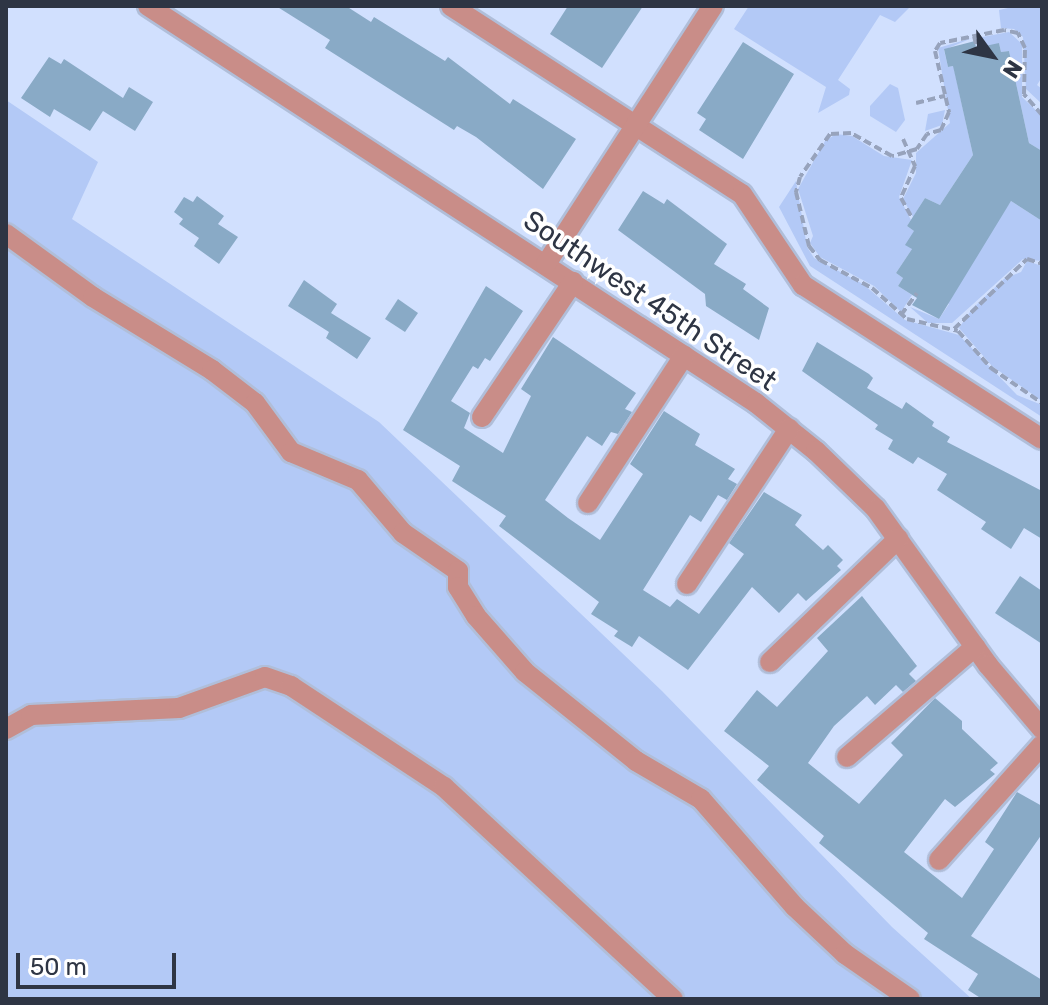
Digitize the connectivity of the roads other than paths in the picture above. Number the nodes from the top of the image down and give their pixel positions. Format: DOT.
graph roads {
  1 [pos="148,6"];
  2 [pos="451,6"];
  3 [pos="713,6"];
  4 [pos="636,125"];
  5 [pos="6,234"];
  6 [pos="546,264"];
  7 [pos="573,282"];
  8 [pos="684,356"];
  9 [pos="482,417"];
  10 [pos="789,429"];
  11 [pos="1042,439"];
  12 [pos="588,503"];
  13 [pos="898,539"];
  14 [pos="687,584"];
  15 [pos="975,647"];
  16 [pos="770,662"];
  17 [pos="6,729"];
  18 [pos="1042,729"];
  19 [pos="1042,745"];
  20 [pos="847,757"];
  21 [pos="939,860"];
  22 [pos="673,999"];
  23 [pos="910,999"];
  1 -- 6 [label="street, Southwest 45th Street"];
  2 -- 4 [label="street"];
  3 -- 4 [label="street"];
  4 -- 6 [label="street"];
  4 -- 11 [label="street"];
  5 -- 23 [label="street"];
  6 -- 7 [label="street, Southwest 45th Street"];
  7 -- 8 [label="street, Southwest 45th Street"];
  7 -- 9 [label="street"];
  8 -- 10 [label="street, Southwest 45th Street"];
  8 -- 12 [label="street"];
  10 -- 13 [label="street, Southwest 45th Street"];
  10 -- 14 [label="street"];
  13 -- 15 [label="street, Southwest 45th Street"];
  13 -- 16 [label="street"];
  15 -- 18 [label="street, Southwest 45th Street"];
  15 -- 20 [label="street"];
  17 -- 22 [label="street"];
  19 -- 21 [label="street"];
}
